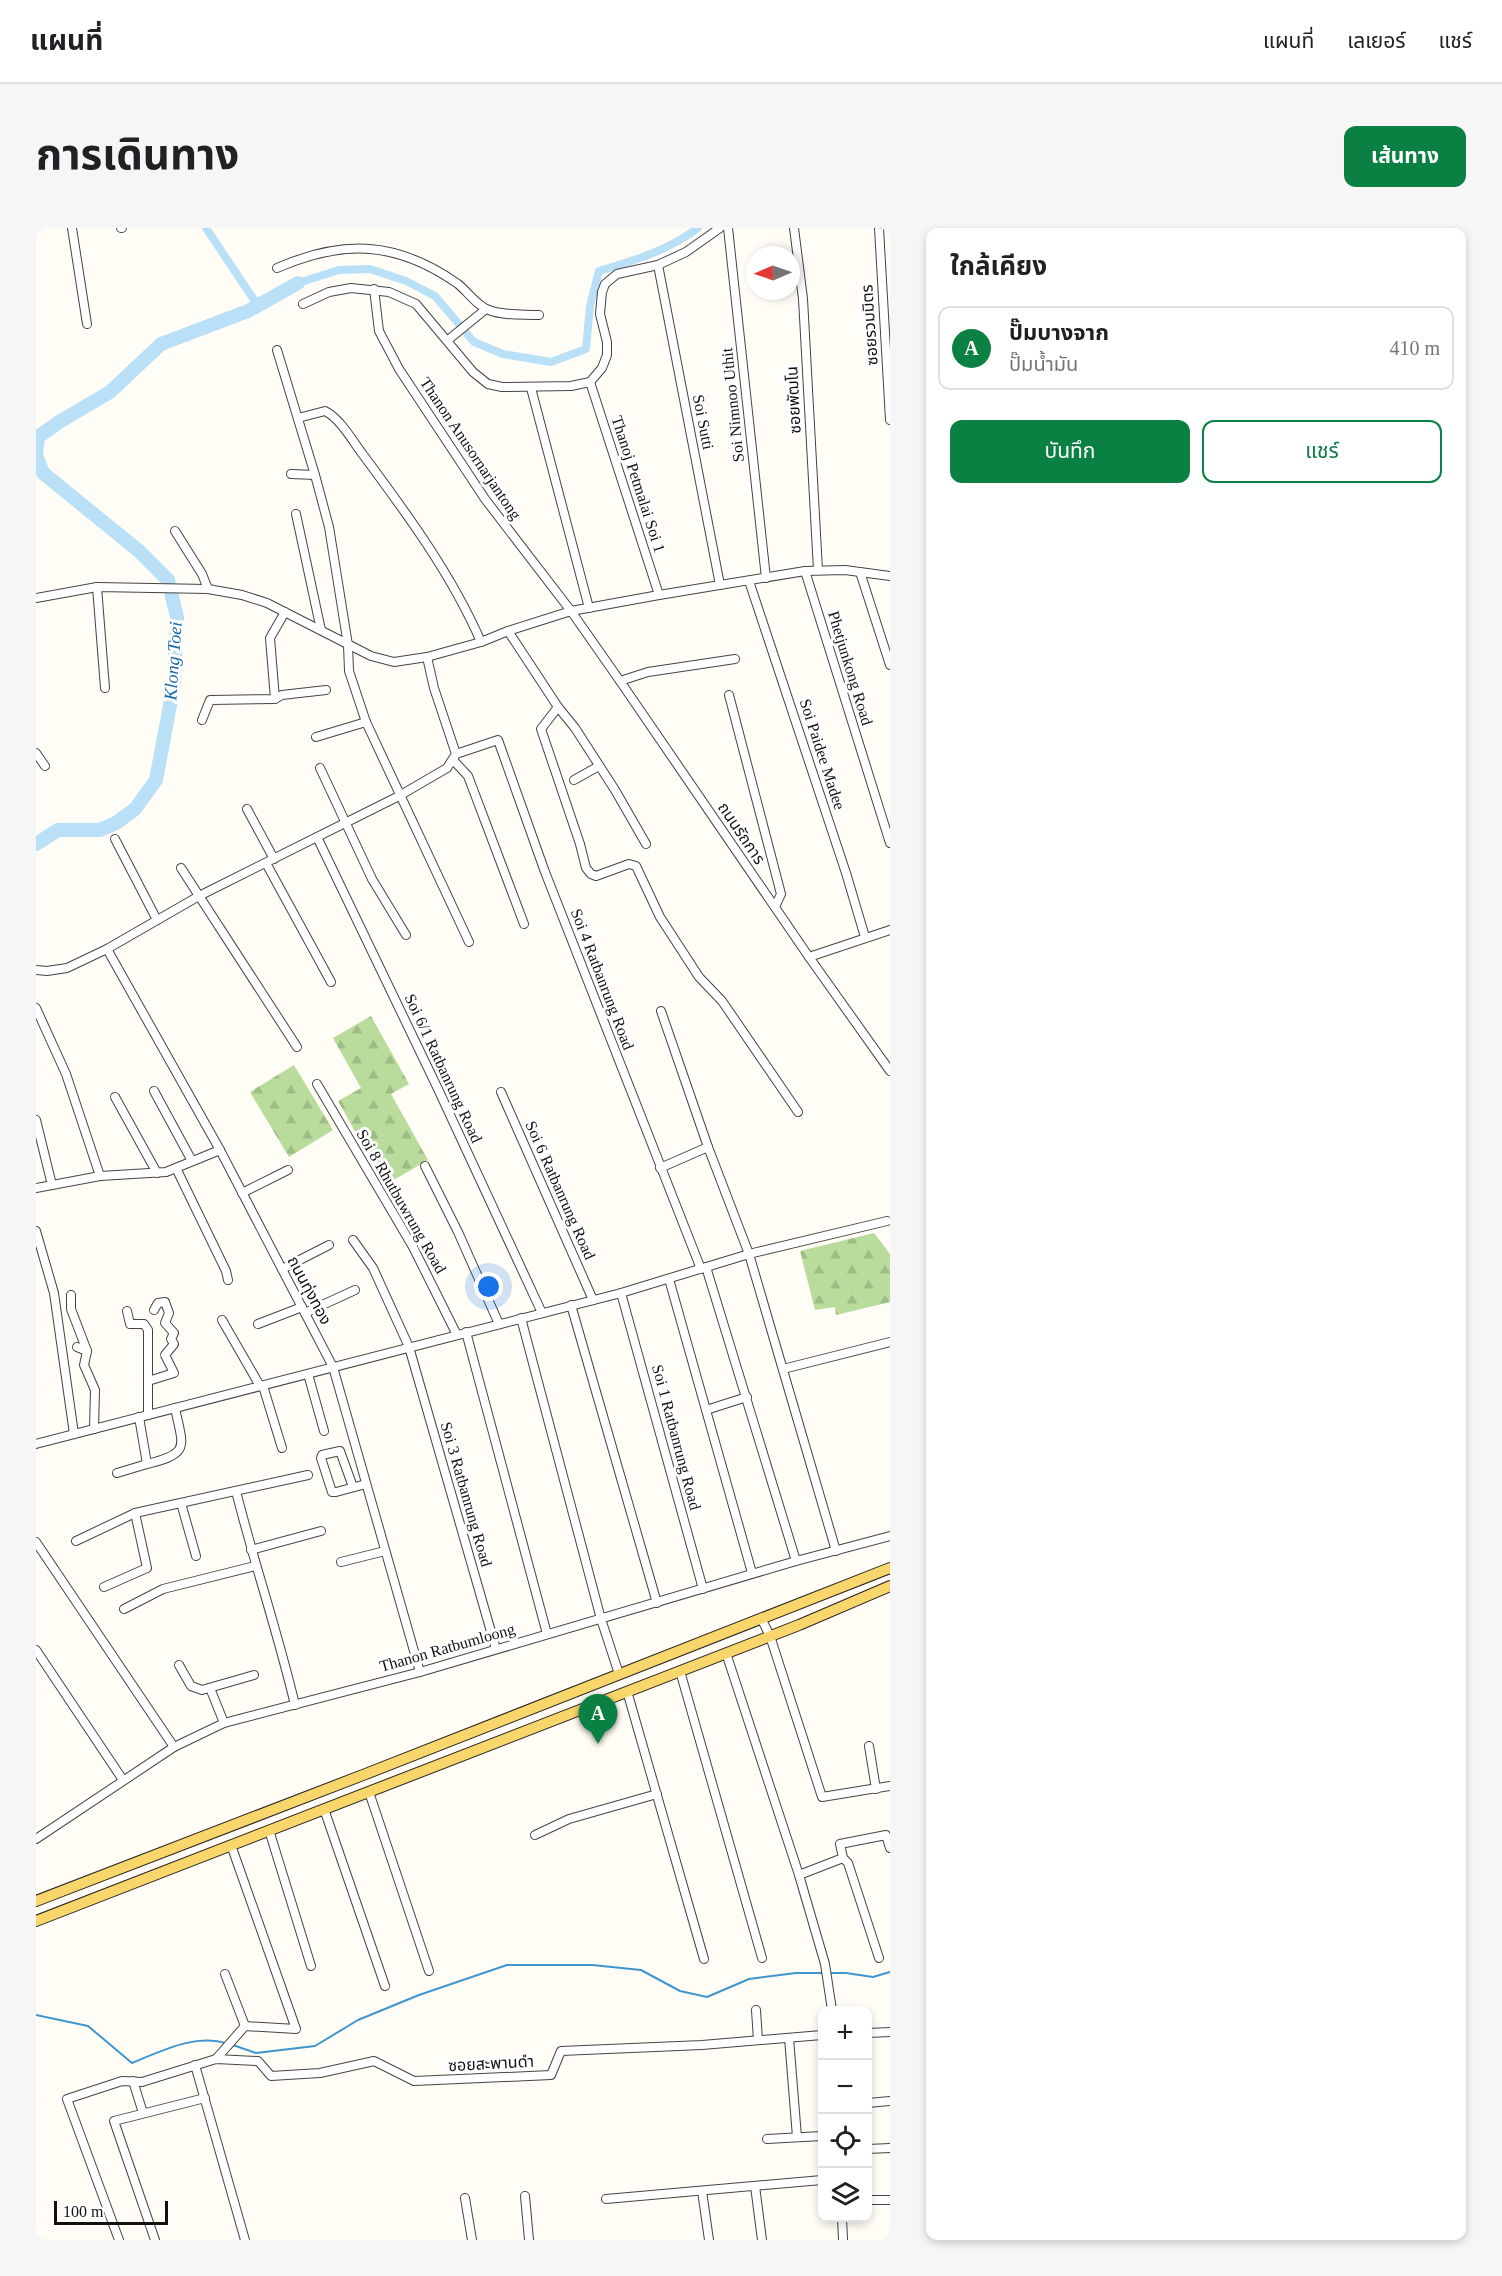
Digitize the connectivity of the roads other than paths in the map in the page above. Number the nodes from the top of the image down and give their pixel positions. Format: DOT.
graph roads {
  1 [pos="72,228"];
  2 [pos="720,228"];
  3 [pos="728,228"];
  4 [pos="794,228"];
  5 [pos="879,228"];
  6 [pos="658,265"];
  7 [pos="277,268"];
  8 [pos="374,289"];
  9 [pos="303,304"];
  10 [pos="486,309"];
  11 [pos="539,315"];
  12 [pos="87,324"];
  13 [pos="450,338"];
  14 [pos="277,350"];
  15 [pos="591,382"];
  16 [pos="531,388"];
  17 [pos="298,418"];
  18 [pos="890,420"];
  19 [pos="291,474"];
  20 [pos="315,475"];
  21 [pos="296,514"];
  22 [pos="175,531"];
  23 [pos="818,570"];
  24 [pos="805,571"];
  25 [pos="860,572"];
  26 [pos="890,576"];
  27 [pos="766,578"];
  28 [pos="750,581"];
  29 [pos="720,585"];
  30 [pos="97,587"];
  31 [pos="208,590"];
  32 [pos="659,596"];
  33 [pos="36,598"];
  34 [pos="589,608"];
  35 [pos="571,611"];
  36 [pos="285,612"];
  37 [pos="321,630"];
  38 [pos="508,631"];
  39 [pos="482,642"];
  40 [pos="348,645"];
  41 [pos="427,657"];
  42 [pos="735,659"];
  43 [pos="890,665"];
  44 [pos="620,681"];
  45 [pos="105,688"];
  46 [pos="326,690"];
  47 [pos="729,695"];
  48 [pos="275,699"];
  49 [pos="558,706"];
  50 [pos="202,720"];
  51 [pos="366,722"];
  52 [pos="316,737"];
  53 [pos="36,753"];
  54 [pos="455,757"];
  55 [pos="45,766"];
  56 [pos="599,766"];
  57 [pos="320,768"];
  58 [pos="574,780"];
  59 [pos="399,796"];
  60 [pos="247,809"];
  61 [pos="344,822"];
  62 [pos="317,837"];
  63 [pos="114,839"];
  64 [pos="890,843"];
  65 [pos="646,844"];
  66 [pos="270,861"];
  67 [pos="181,868"];
  68 [pos="199,896"];
  69 [pos="775,907"];
  70 [pos="157,920"];
  71 [pos="524,924"];
  72 [pos="890,930"];
  73 [pos="406,935"];
  74 [pos="865,937"];
  75 [pos="469,942"];
  76 [pos="107,949"];
  77 [pos="809,957"];
  78 [pos="36,970"];
  79 [pos="331,982"];
  80 [pos="36,1008"];
  81 [pos="661,1011"];
  82 [pos="297,1047"];
  83 [pos="890,1071"];
  84 [pos="317,1084"];
  85 [pos="154,1091"];
  86 [pos="501,1092"];
  87 [pos="116,1097"];
  88 [pos="798,1112"];
  89 [pos="36,1120"];
  90 [pos="708,1147"];
  91 [pos="220,1150"];
  92 [pos="192,1161"];
  93 [pos="425,1166"];
  94 [pos="176,1168"];
  95 [pos="660,1168"];
  96 [pos="288,1170"];
  97 [pos="157,1173"];
  98 [pos="100,1176"];
  99 [pos="52,1185"];
  100 [pos="36,1188"];
  101 [pos="242,1193"];
  102 [pos="886,1221"];
  103 [pos="36,1231"];
  104 [pos="353,1240"];
  105 [pos="329,1245"];
  106 [pos="749,1254"];
  107 [pos="703,1268"];
  108 [pos="282,1269"];
  109 [pos="669,1279"];
  110 [pos="228,1280"];
  111 [pos="355,1290"];
  112 [pos="621,1293"];
  113 [pos="70,1295"];
  114 [pos="593,1300"];
  115 [pos="571,1305"];
  116 [pos="154,1310"];
  117 [pos="304,1310"];
  118 [pos="127,1311"];
  119 [pos="542,1313"];
  120 [pos="521,1318"];
  121 [pos="222,1320"];
  122 [pos="258,1324"];
  123 [pos="499,1324"];
  124 [pos="466,1332"];
  125 [pos="457,1335"];
  126 [pos="890,1342"];
  127 [pos="77,1347"];
  128 [pos="409,1347"];
  129 [pos="87,1351"];
  130 [pos="333,1367"];
  131 [pos="783,1369"];
  132 [pos="308,1374"];
  133 [pos="148,1381"];
  134 [pos="261,1386"];
  135 [pos="747,1397"];
  136 [pos="175,1408"];
  137 [pos="706,1410"];
  138 [pos="143,1416"];
  139 [pos="94,1429"];
  140 [pos="324,1431"];
  141 [pos="75,1434"];
  142 [pos="36,1444"];
  143 [pos="282,1448"];
  144 [pos="147,1464"];
  145 [pos="117,1473"];
  146 [pos="308,1475"];
  147 [pos="366,1484"];
  148 [pos="352,1487"];
  149 [pos="236,1491"];
  150 [pos="181,1503"];
  151 [pos="135,1513"];
  152 [pos="321,1531"];
  153 [pos="890,1536"];
  154 [pos="76,1541"];
  155 [pos="36,1542"];
  156 [pos="251,1550"];
  157 [pos="385,1551"];
  158 [pos="836,1551"];
  159 [pos="196,1556"];
  160 [pos="796,1561"];
  161 [pos="341,1562"];
  162 [pos="255,1566"];
  163 [pos="890,1568"];
  164 [pos="752,1574"];
  165 [pos="890,1586"];
  166 [pos="104,1587"];
  167 [pos="703,1589"];
  168 [pos="657,1603"];
  169 [pos="124,1609"];
  170 [pos="761,1618"];
  171 [pos="601,1619"];
  172 [pos="548,1634"];
  173 [pos="770,1636"];
  174 [pos="496,1649"];
  175 [pos="36,1650"];
  176 [pos="726,1653"];
  177 [pos="179,1665"];
  178 [pos="680,1671"];
  179 [pos="420,1672"];
  180 [pos="619,1674"];
  181 [pos="254,1676"];
  182 [pos="210,1688"];
  183 [pos="627,1691"];
  184 [pos="295,1705"];
  185 [pos="224,1723"];
  186 [pos="869,1746"];
  187 [pos="174,1747"];
  188 [pos="363,1775"];
  189 [pos="123,1780"];
  190 [pos="890,1786"];
  191 [pos="876,1789"];
  192 [pos="369,1792"];
  193 [pos="657,1794"];
  194 [pos="324,1809"];
  195 [pos="269,1830"];
  196 [pos="535,1835"];
  197 [pos="36,1839"];
  198 [pos="231,1845"];
  199 [pos="890,1848"];
  200 [pos="843,1858"];
  201 [pos="799,1875"];
  202 [pos="36,1901"];
  203 [pos="36,1921"];
  204 [pos="762,1958"];
  205 [pos="879,1958"];
  206 [pos="704,1959"];
  207 [pos="311,1966"];
  208 [pos="429,1971"];
  209 [pos="225,1974"];
  210 [pos="385,1986"];
  211 [pos="831,2006"];
  212 [pos="756,2010"];
  213 [pos="245,2026"];
  214 [pos="890,2032"];
  215 [pos="872,2033"];
  216 [pos="818,2035"];
  217 [pos="789,2038"];
  218 [pos="758,2040"];
  219 [pos="216,2059"];
  220 [pos="195,2065"];
  221 [pos="133,2081"];
  222 [pos="205,2098"];
  223 [pos="890,2101"];
  224 [pos="872,2103"];
  225 [pos="143,2114"];
  226 [pos="818,2136"];
  227 [pos="797,2137"];
  228 [pos="767,2139"];
  229 [pos="890,2148"];
  230 [pos="872,2149"];
  231 [pos="818,2180"];
  232 [pos="754,2186"];
  233 [pos="702,2191"];
  234 [pos="525,2196"];
  235 [pos="465,2198"];
  236 [pos="606,2199"];
  237 [pos="872,2200"];
  238 [pos="890,2200"];
  239 [pos="842,2222"];
  240 [pos="119,2240"];
  241 [pos="155,2240"];
  242 [pos="245,2240"];
  243 [pos="472,2240"];
  244 [pos="530,2240"];
  245 [pos="709,2240"];
  246 [pos="762,2240"];
  247 [pos="843,2240"];
  1 -- 12 [label="street"];
  2 -- 6 [label="street"];
  3 -- 27 [label="street, Soi Nimnoo Uthit"];
  4 -- 23 [label="street, ซอยพัฒโน"];
  5 -- 18 [label="street, ซอยรวมมิตร"];
  6 -- 15 [label="street"];
  6 -- 29 [label="street, Soi Sutti"];
  7 -- 10 [label="street"];
  8 -- 9 [label="street"];
  8 -- 13 [label="street"];
  8 -- 35 [label="street, Thanon Anusornarjantong"];
  10 -- 11 [label="street"];
  10 -- 13 [label="street"];
  13 -- 16 [label="street"];
  14 -- 17 [label="street"];
  15 -- 16 [label="street"];
  15 -- 32 [label="street, Thanoj Petmalai Soi 1"];
  16 -- 34 [label="street"];
  17 -- 20 [label="street"];
  17 -- 39 [label="street"];
  19 -- 20 [label="street"];
  20 -- 40 [label="street"];
  21 -- 37 [label="street"];
  22 -- 31 [label="street"];
  23 -- 24 [label="street"];
  23 -- 25 [label="street"];
  24 -- 27 [label="street"];
  24 -- 64 [label="street, Phetjunkong Road"];
  25 -- 26 [label="street"];
  25 -- 43 [label="street"];
  27 -- 28 [label="street"];
  28 -- 29 [label="street"];
  28 -- 74 [label="street, Soi Paidee Madee"];
  29 -- 32 [label="street"];
  30 -- 31 [label="street"];
  30 -- 33 [label="street"];
  30 -- 45 [label="street"];
  31 -- 36 [label="street"];
  32 -- 34 [label="street"];
  34 -- 35 [label="street"];
  35 -- 38 [label="street"];
  35 -- 44 [label="street, ถนนรัถการ"];
  36 -- 37 [label="street"];
  36 -- 48 [label="street"];
  37 -- 40 [label="street"];
  38 -- 39 [label="street"];
  38 -- 49 [label="street"];
  39 -- 41 [label="street"];
  40 -- 41 [label="street"];
  40 -- 51 [label="street"];
  41 -- 54 [label="street"];
  42 -- 44 [label="street"];
  44 -- 69 [label="street, ถนนรัถการ"];
  46 -- 48 [label="street"];
  47 -- 69 [label="street"];
  48 -- 50 [label="street"];
  49 -- 56 [label="street"];
  49 -- 88 [label="street"];
  51 -- 52 [label="street"];
  51 -- 59 [label="street"];
  53 -- 55 [label="street"];
  54 -- 59 [label="street"];
  54 -- 71 [label="street"];
  54 -- 95 [label="street, Soi 4 Ratbanrung Road"];
  56 -- 58 [label="street"];
  56 -- 65 [label="street"];
  57 -- 61 [label="street"];
  59 -- 61 [label="street"];
  59 -- 75 [label="street"];
  60 -- 66 [label="street"];
  61 -- 62 [label="street"];
  61 -- 73 [label="street"];
  62 -- 66 [label="street"];
  62 -- 119 [label="street, Soi 6/1 Ratbanrung Road"];
  63 -- 70 [label="street"];
  66 -- 68 [label="street"];
  66 -- 79 [label="street"];
  67 -- 68 [label="street"];
  68 -- 70 [label="street"];
  68 -- 82 [label="street"];
  69 -- 77 [label="street, ถนนรัถการ"];
  70 -- 76 [label="street"];
  72 -- 74 [label="street"];
  74 -- 77 [label="street"];
  76 -- 78 [label="street"];
  76 -- 91 [label="street, ถนนทุ่งทอง"];
  77 -- 83 [label="street, ถนนรัถการ"];
  80 -- 98 [label="street"];
  81 -- 90 [label="street"];
  84 -- 125 [label="street, Soi 8 Rhutbuwrung Road"];
  85 -- 92 [label="street"];
  86 -- 114 [label="street, Soi 6 Ratbanrung Road"];
  87 -- 97 [label="street"];
  89 -- 99 [label="street"];
  90 -- 95 [label="street"];
  90 -- 106 [label="street"];
  91 -- 92 [label="street"];
  91 -- 101 [label="street, ถนนทุ่งทอง"];
  92 -- 94 [label="street"];
  93 -- 123 [label="street"];
  94 -- 97 [label="street"];
  94 -- 110 [label="street"];
  95 -- 107 [label="street, Soi 4 Ratbanrung Road"];
  96 -- 101 [label="street"];
  97 -- 98 [label="street"];
  98 -- 99 [label="street"];
  99 -- 100 [label="street"];
  101 -- 108 [label="street, ถนนทุ่งทอง"];
  102 -- 106 [label="street"];
  103 -- 141 [label="street"];
  104 -- 128 [label="street, Soi 3 Ratbanrung Road"];
  105 -- 108 [label="street"];
  106 -- 107 [label="street"];
  106 -- 131 [label="street"];
  107 -- 109 [label="street"];
  107 -- 135 [label="street, Soi 4 Ratbanrung Road"];
  108 -- 117 [label="street, ถนนทุ่งทอง"];
  109 -- 112 [label="street"];
  109 -- 137 [label="street"];
  111 -- 117 [label="street"];
  112 -- 114 [label="street"];
  112 -- 167 [label="street, Soi 1 Ratbanrung Road"];
  113 -- 129 [label="street"];
  114 -- 115 [label="street"];
  115 -- 119 [label="street"];
  115 -- 168 [label="street"];
  116 -- 133 [label="street"];
  117 -- 122 [label="street"];
  117 -- 130 [label="street, ถนนทุ่งทอง"];
  118 -- 133 [label="street"];
  119 -- 120 [label="street"];
  120 -- 123 [label="street"];
  120 -- 171 [label="street"];
  121 -- 134 [label="street"];
  123 -- 124 [label="street"];
  124 -- 125 [label="street"];
  124 -- 172 [label="street"];
  125 -- 128 [label="street"];
  126 -- 131 [label="street"];
  127 -- 129 [label="street"];
  128 -- 130 [label="street"];
  128 -- 174 [label="street, Soi 3 Ratbanrung Road"];
  129 -- 139 [label="street"];
  130 -- 132 [label="street"];
  130 -- 147 [label="street, ถนนทุ่งทอง"];
  131 -- 158 [label="street"];
  132 -- 134 [label="street"];
  132 -- 140 [label="street"];
  133 -- 138 [label="street"];
  134 -- 136 [label="street"];
  134 -- 143 [label="street"];
  135 -- 137 [label="street"];
  135 -- 160 [label="street, Soi 4 Ratbanrung Road"];
  136 -- 138 [label="street"];
  136 -- 144 [label="street"];
  137 -- 164 [label="street"];
  138 -- 139 [label="street"];
  138 -- 144 [label="street"];
  139 -- 141 [label="street"];
  141 -- 142 [label="street"];
  144 -- 145 [label="street"];
  146 -- 149 [label="street"];
  147 -- 148 [label="street"];
  147 -- 157 [label="street, ถนนทุ่งทอง"];
  148 -- 148 [label="street"];
  149 -- 150 [label="street"];
  149 -- 156 [label="street"];
  150 -- 151 [label="street"];
  150 -- 159 [label="street"];
  151 -- 154 [label="street"];
  151 -- 166 [label="street"];
  152 -- 156 [label="street"];
  153 -- 158 [label="street, Thanon Ratbumloong"];
  155 -- 187 [label="street"];
  156 -- 162 [label="street"];
  157 -- 161 [label="street"];
  157 -- 179 [label="street, ถนนทุ่งทอง"];
  158 -- 160 [label="street, Thanon Ratbumloong"];
  160 -- 164 [label="street, Thanon Ratbumloong"];
  162 -- 169 [label="street"];
  162 -- 184 [label="street"];
  163 -- 170 [label="main road"];
  164 -- 167 [label="street, Thanon Ratbumloong"];
  165 -- 173 [label="main road"];
  167 -- 168 [label="street, Thanon Ratbumloong"];
  168 -- 171 [label="street, Thanon Ratbumloong"];
  170 -- 173 [label="street"];
  170 -- 180 [label="main road"];
  171 -- 172 [label="street, Thanon Ratbumloong"];
  171 -- 180 [label="street"];
  172 -- 174 [label="street, Thanon Ratbumloong"];
  173 -- 176 [label="main road"];
  173 -- 191 [label="street"];
  174 -- 179 [label="street, Thanon Ratbumloong"];
  175 -- 189 [label="street"];
  176 -- 178 [label="main road"];
  176 -- 201 [label="street"];
  177 -- 182 [label="street"];
  178 -- 183 [label="main road"];
  178 -- 204 [label="street"];
  179 -- 184 [label="street, Thanon Ratbumloong"];
  180 -- 188 [label="main road"];
  181 -- 182 [label="street"];
  182 -- 185 [label="street"];
  183 -- 192 [label="main road"];
  183 -- 193 [label="street"];
  184 -- 185 [label="street, Thanon Ratbumloong"];
  185 -- 187 [label="street, Thanon Ratbumloong"];
  186 -- 191 [label="street"];
  187 -- 189 [label="street, Thanon Ratbumloong"];
  188 -- 192 [label="main road"];
  188 -- 202 [label="main road"];
  189 -- 197 [label="street, Thanon Ratbumloong"];
  190 -- 191 [label="street"];
  192 -- 194 [label="main road"];
  192 -- 208 [label="street"];
  193 -- 196 [label="street"];
  193 -- 206 [label="street"];
  194 -- 195 [label="main road"];
  194 -- 210 [label="street"];
  195 -- 198 [label="main road"];
  195 -- 207 [label="street"];
  198 -- 203 [label="main road"];
  198 -- 213 [label="street"];
  199 -- 200 [label="street"];
  200 -- 201 [label="street"];
  200 -- 205 [label="street"];
  201 -- 211 [label="street"];
  209 -- 213 [label="street"];
  212 -- 218 [label="street"];
  213 -- 219 [label="street"];
  214 -- 215 [label="street"];
  216 -- 217 [label="street, ซอยสะพานดำ"];
  217 -- 218 [label="street, ซอยสะพานดำ"];
  217 -- 227 [label="street"];
  218 -- 219 [label="street, ซอยสะพานดำ"];
  219 -- 220 [label="street, ซอยสะพานดำ"];
  220 -- 221 [label="street, ซอยสะพานดำ"];
  220 -- 222 [label="street"];
  221 -- 225 [label="street"];
  221 -- 240 [label="street, ซอยสะพานดำ"];
  222 -- 225 [label="street"];
  222 -- 242 [label="street"];
  223 -- 224 [label="street"];
  225 -- 241 [label="street"];
  226 -- 227 [label="street"];
  227 -- 228 [label="street"];
  229 -- 230 [label="street"];
  231 -- 232 [label="street"];
  232 -- 233 [label="street"];
  232 -- 246 [label="street"];
  233 -- 236 [label="street"];
  233 -- 245 [label="street"];
  234 -- 244 [label="street"];
  235 -- 243 [label="street"];
  237 -- 238 [label="street"];
  239 -- 247 [label="street"];
}
